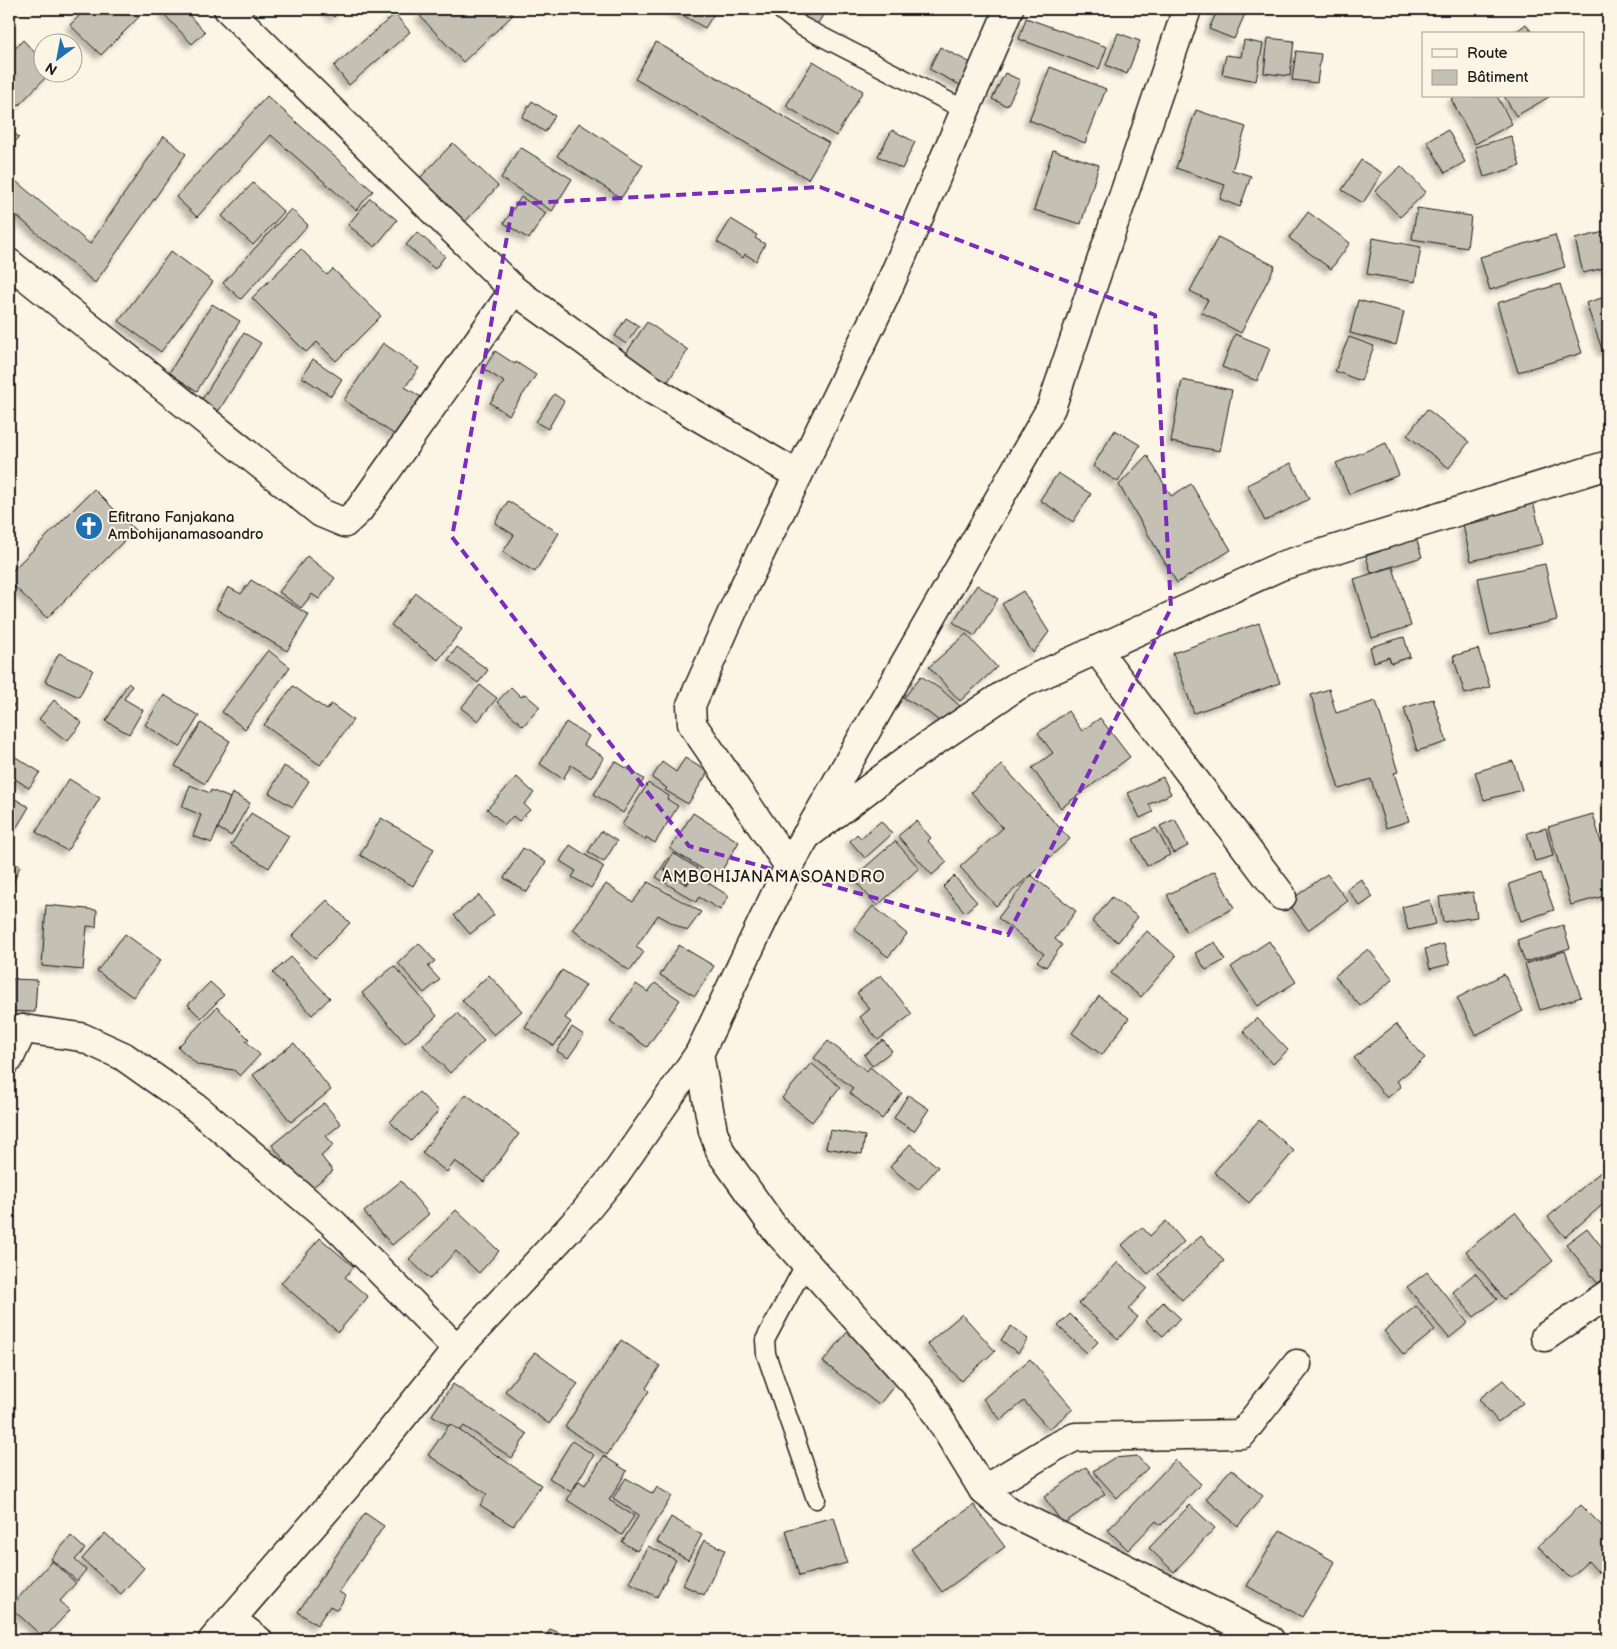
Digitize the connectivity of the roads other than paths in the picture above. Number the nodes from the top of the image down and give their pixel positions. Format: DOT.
graph roads {
  1 [pos="228,9"];
  2 [pos="780,9"];
  3 [pos="1009,9"];
  4 [pos="1187,9"];
  5 [pos="965,110"];
  6 [pos="9,263"];
  7 [pos="514,290"];
  8 [pos="1608,465"];
  9 [pos="798,475"];
  10 [pos="1096,650"];
  11 [pos="806,836"];
  12 [pos="789,866"];
  13 [pos="1282,896"];
  14 [pos="16,1031"];
  15 [pos="699,1054"];
  16 [pos="9,1059"];
  17 [pos="806,1263"];
  18 [pos="1608,1294"];
  19 [pos="1545,1338"];
  20 [pos="457,1349"];
  21 [pos="1297,1364"];
  22 [pos="983,1490"];
  23 [pos="816,1499"];
  24 [pos="231,1619"];
  25 [pos="1266,1639"];
  26 [pos="213,1640"];
  27 [pos="258,1640"];
  1 -- 7 [label="street"];
  2 -- 5 [label="lane"];
  3 -- 5 [label="street"];
  4 -- 11 [label="street"];
  5 -- 9 [label="street"];
  6 -- 7 [label="street"];
  7 -- 9 [label="street"];
  8 -- 10 [label="street"];
  9 -- 12 [label="street"];
  10 -- 11 [label="street"];
  10 -- 13 [label="street"];
  11 -- 12 [label="street"];
  12 -- 15 [label="street"];
  14 -- 16 [label="street"];
  14 -- 20 [label="street"];
  15 -- 17 [label="street"];
  15 -- 20 [label="street"];
  17 -- 22 [label="street"];
  17 -- 23 [label="lane"];
  18 -- 19 [label="street"];
  20 -- 24 [label="street"];
  21 -- 22 [label="street"];
  22 -- 25 [label="street"];
  24 -- 26 [label="street"];
  24 -- 27 [label="street"];
}
